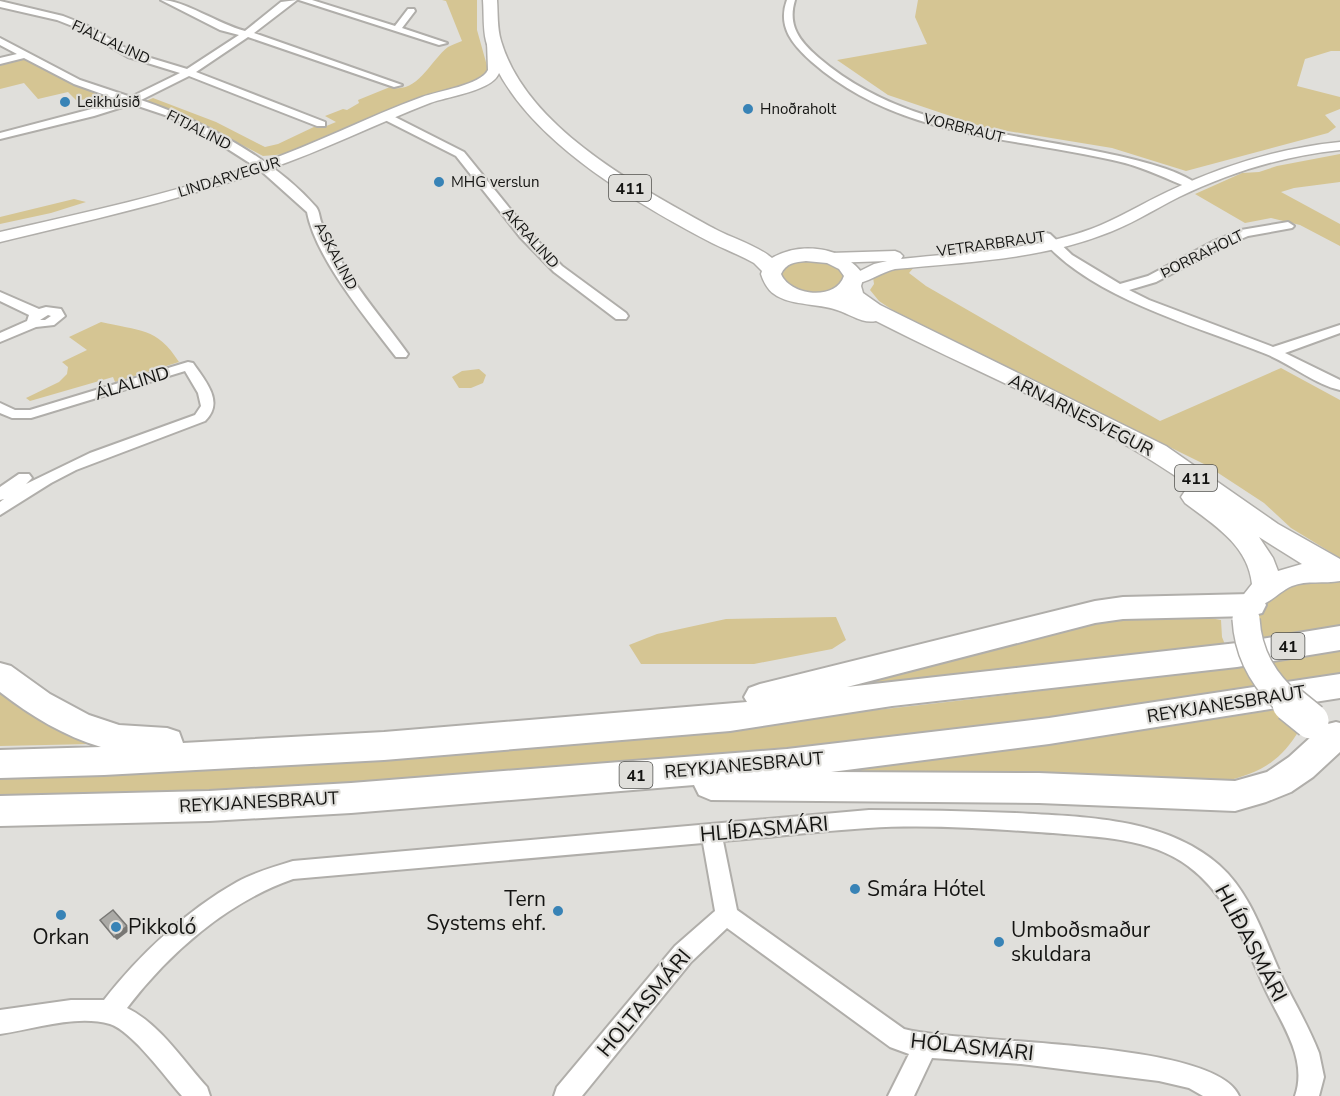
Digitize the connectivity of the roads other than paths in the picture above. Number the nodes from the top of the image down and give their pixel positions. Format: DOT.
graph roads {
  1 [pos="165,0"];
  2 [pos="293,0"];
  3 [pos="303,0"];
  4 [pos="490,0"];
  5 [pos="791,0"];
  6 [pos="0,4"];
  7 [pos="411,11"];
  8 [pos="397,29"];
  9 [pos="246,34"];
  10 [pos="0,41"];
  11 [pos="493,41"];
  12 [pos="442,43"];
  13 [pos="27,54"];
  14 [pos="0,61"];
  15 [pos="186,73"];
  16 [pos="397,85"];
  17 [pos="450,92"];
  18 [pos="519,92"];
  19 [pos="131,100"];
  20 [pos="387,117"];
  21 [pos="321,124"];
  22 [pos="560,134"];
  23 [pos="0,136"];
  24 [pos="1340,140"];
  25 [pos="1333,147"];
  26 [pos="263,167"];
  27 [pos="1193,186"];
  28 [pos="1288,226"];
  29 [pos="707,231"];
  30 [pos="0,237"];
  31 [pos="1050,241"];
  32 [pos="806,255"];
  33 [pos="830,258"];
  34 [pos="772,269"];
  35 [pos="853,283"];
  36 [pos="1118,289"];
  37 [pos="0,296"];
  38 [pos="814,298"];
  39 [pos="621,316"];
  40 [pos="1340,329"];
  41 [pos="0,338"];
  42 [pos="1273,352"];
  43 [pos="401,354"];
  44 [pos="1340,386"];
  45 [pos="0,407"];
  46 [pos="182,424"];
  47 [pos="0,495"];
  48 [pos="0,510"];
  49 [pos="1340,571"];
  50 [pos="1254,604"];
  51 [pos="1340,638"];
  52 [pos="0,675"];
  53 [pos="1340,686"];
  54 [pos="598,730"];
  55 [pos="1329,731"];
  56 [pos="312,750"];
  57 [pos="0,764"];
  58 [pos="553,782"];
  59 [pos="0,811"];
  60 [pos="711,833"];
  61 [pos="726,915"];
  62 [pos="110,1012"];
  63 [pos="0,1022"];
  64 [pos="924,1046"];
  65 [pos="198,1096"];
  66 [pos="566,1096"];
  67 [pos="900,1096"];
  68 [pos="1227,1096"];
  69 [pos="1307,1096"];
  1 -- 9 [label="street"];
  2 -- 9 [label="street, FJALLALIND"];
  3 -- 8 [label="street"];
  4 -- 11 [label="main road, 411"];
  4 -- 22 [label="main road, 411"];
  5 -- 27 [label="street, VORBRAUT"];
  6 -- 15 [label="street, FJALLALIND"];
  7 -- 8 [label="street"];
  8 -- 12 [label="street"];
  9 -- 15 [label="street, FJALLALIND"];
  9 -- 16 [label="street"];
  10 -- 13 [label="street, FITJALIND"];
  11 -- 17 [label="street, LINDARVEGUR"];
  11 -- 18 [label="main road, 411"];
  13 -- 14 [label="street"];
  13 -- 19 [label="street, FITJALIND"];
  15 -- 19 [label="street, FJALLALIND"];
  15 -- 21 [label="street, FJALLALIND"];
  17 -- 18 [label="street, LINDARVEGUR"];
  17 -- 20 [label="street, LINDARVEGUR"];
  18 -- 22 [label="main road, 411"];
  19 -- 23 [label="street, FJALLALIND"];
  19 -- 26 [label="street, FITJALIND"];
  20 -- 26 [label="street, LINDARVEGUR"];
  20 -- 39 [label="street, AKRALIND"];
  22 -- 29 [label="main road, 411"];
  24 -- 25 [label="street, VETRARBRAUT"];
  25 -- 27 [label="street, VETRARBRAUT"];
  26 -- 30 [label="street, LINDARVEGUR"];
  26 -- 43 [label="street, ASKALIND"];
  27 -- 31 [label="street, VETRARBRAUT"];
  28 -- 36 [label="street, ÞORRAHOLT"];
  29 -- 32 [label="main road, 411"];
  29 -- 34 [label="main road, 411"];
  31 -- 33 [label="street, VETRARBRAUT"];
  31 -- 35 [label="street, VETRARBRAUT"];
  31 -- 36 [label="street"];
  32 -- 33 [label="main road, 411"];
  32 -- 34 [label="main road, 411"];
  33 -- 35 [label="main road, 411"];
  34 -- 38 [label="main road, 411"];
  35 -- 38 [label="main road, 411"];
  35 -- 49 [label="main road, ARNARNESVEGUR / 411"];
  36 -- 42 [label="street"];
  37 -- 41 [label="street"];
  38 -- 50 [label="main road, ARNARNESVEGUR / 411"];
  40 -- 42 [label="street"];
  42 -- 44 [label="street"];
  45 -- 46 [label="street, ÁLALIND"];
  46 -- 47 [label="street, ÁLALIND"];
  46 -- 48 [label="street, ÁLALIND"];
  49 -- 50 [label="main road, ARNARNESVEGUR / 411"];
  50 -- 54 [label="highway"];
  50 -- 55 [label="main road, ARNARNESVEGUR / 411, bridge"];
  51 -- 54 [label="highway, 41"];
  52 -- 56 [label="highway"];
  53 -- 58 [label="highway, REYKJANESBRAUT / 41"];
  54 -- 56 [label="highway, 41"];
  55 -- 58 [label="highway"];
  56 -- 57 [label="highway, 41"];
  58 -- 59 [label="highway, REYKJANESBRAUT / 41"];
  60 -- 61 [label="street"];
  60 -- 62 [label="street, HLÍÐASMÁRI"];
  60 -- 69 [label="street, HLÍÐASMÁRI"];
  61 -- 64 [label="street, HÓLASMÁRI"];
  61 -- 66 [label="street, HOLTASMÁRI"];
  62 -- 63 [label="street"];
  62 -- 65 [label="street"];
  64 -- 67 [label="street"];
  64 -- 68 [label="street, HÓLASMÁRI"];
}
